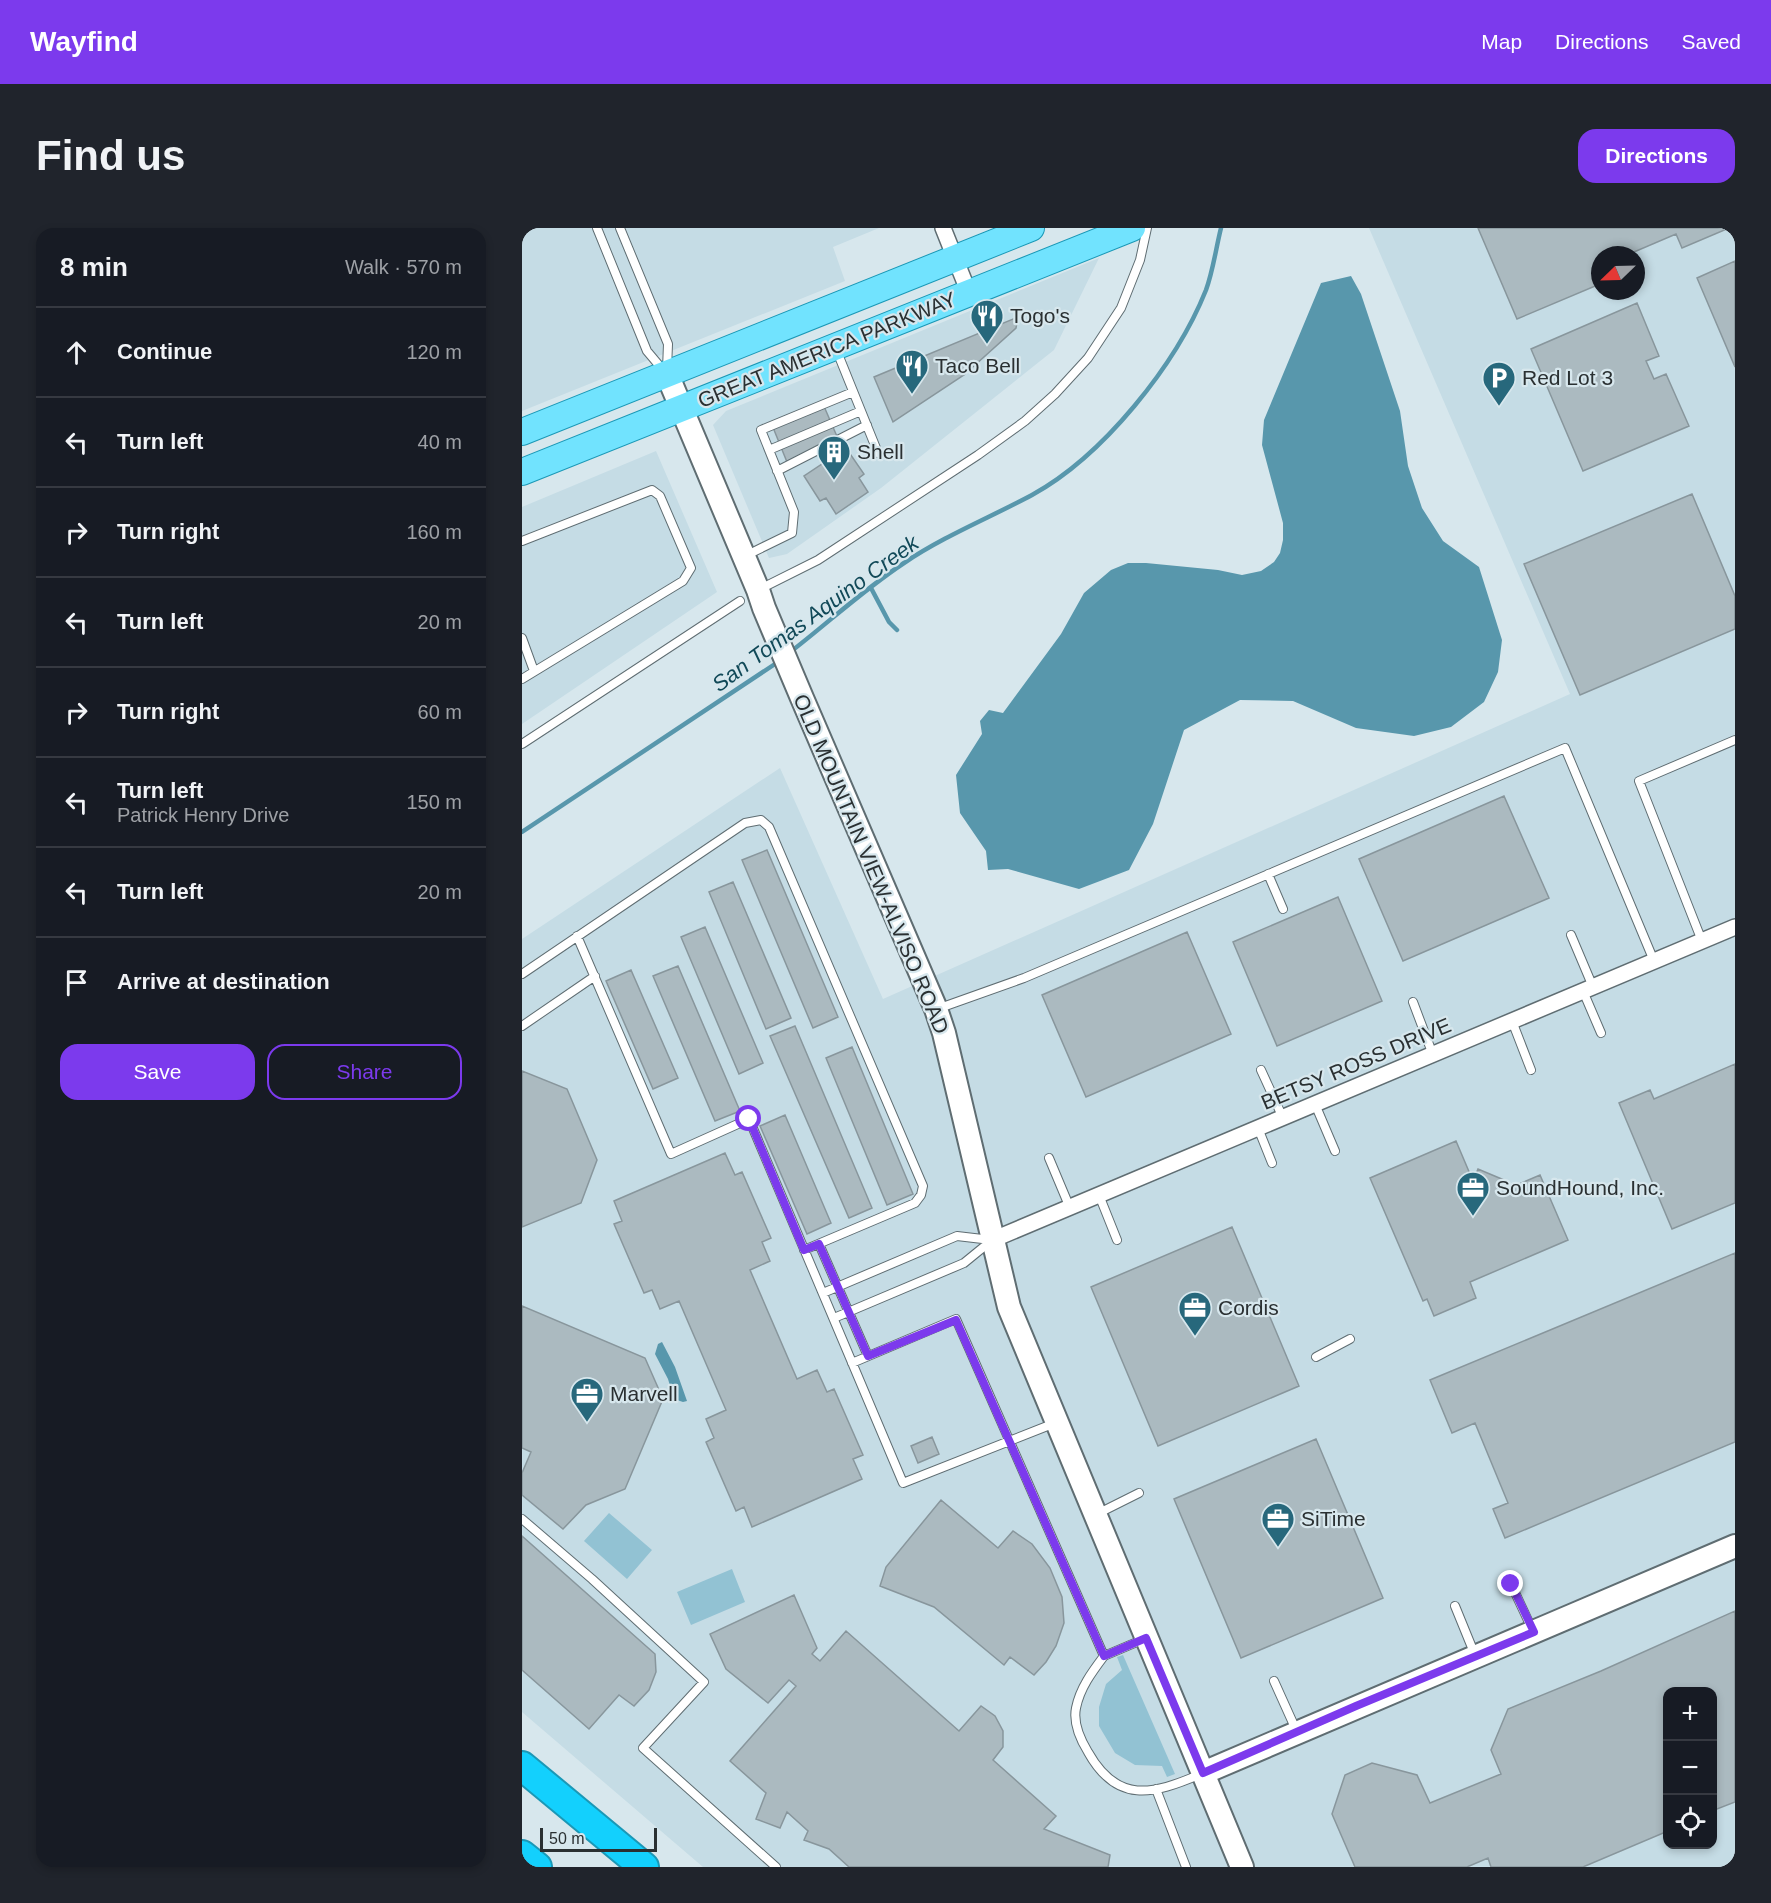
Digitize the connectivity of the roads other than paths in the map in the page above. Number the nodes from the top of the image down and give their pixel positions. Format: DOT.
graph roads {
  1 [pos="597,228"];
  2 [pos="620,228"];
  3 [pos="943,228"];
  4 [pos="1031,228"];
  5 [pos="1132,228"];
  6 [pos="1147,228"];
  7 [pos="955,258"];
  8 [pos="969,293"];
  9 [pos="835,346"];
  10 [pos="667,374"];
  11 [pos="853,392"];
  12 [pos="682,408"];
  13 [pos="861,411"];
  14 [pos="867,425"];
  15 [pos="522,432"];
  16 [pos="769,450"];
  17 [pos="878,453"];
  18 [pos="777,471"];
  19 [pos="522,472"];
  20 [pos="522,541"];
  21 [pos="744,556"];
  22 [pos="754,600"];
  23 [pos="522,638"];
  24 [pos="534,671"];
  25 [pos="522,679"];
  26 [pos="1735,740"];
  27 [pos="522,744"];
  28 [pos="1268,874"];
  29 [pos="1283,909"];
  30 [pos="1735,927"];
  31 [pos="1570,935"];
  32 [pos="577,936"];
  33 [pos="1702,940"];
  34 [pos="1654,961"];
  35 [pos="522,974"];
  36 [pos="595,976"];
  37 [pos="1588,989"];
  38 [pos="1413,1002"];
  39 [pos="936,1009"];
  40 [pos="1512,1021"];
  41 [pos="522,1026"];
  42 [pos="1601,1033"];
  43 [pos="1432,1054"];
  44 [pos="1261,1070"];
  45 [pos="1531,1070"];
  46 [pos="1315,1104"];
  47 [pos="1283,1118"];
  48 [pos="1258,1128"];
  49 [pos="1335,1151"];
  50 [pos="1049,1158"];
  51 [pos="1272,1163"];
  52 [pos="1099,1195"];
  53 [pos="1070,1208"];
  54 [pos="993,1240"];
  55 [pos="1117,1240"];
  56 [pos="819,1244"];
  57 [pos="804,1250"];
  58 [pos="837,1287"];
  59 [pos="823,1293"];
  60 [pos="848,1312"];
  61 [pos="834,1318"];
  62 [pos="1350,1339"];
  63 [pos="868,1356"];
  64 [pos="1316,1357"];
  65 [pos="852,1363"];
  66 [pos="1057,1423"];
  67 [pos="1008,1441"];
  68 [pos="1139,1493"];
  69 [pos="1095,1515"];
  70 [pos="522,1519"];
  71 [pos="1735,1546"];
  72 [pos="1511,1584"];
  73 [pos="1455,1606"];
  74 [pos="1534,1632"];
  75 [pos="1146,1638"];
  76 [pos="1104,1656"];
  77 [pos="1476,1656"];
  78 [pos="1274,1681"];
  79 [pos="1297,1732"];
  80 [pos="522,1756"];
  81 [pos="522,1766"];
  82 [pos="1203,1773"];
  83 [pos="1156,1789"];
  84 [pos="607,1835"];
  85 [pos="522,1855"];
  86 [pos="537,1867"];
  87 [pos="644,1867"];
  88 [pos="776,1867"];
  89 [pos="1186,1867"];
  90 [pos="1242,1867"];
  1 -- 10 [label="lane"];
  2 -- 10 [label="lane"];
  3 -- 7 [label="street"];
  4 -- 7 [label="main road, GREAT AMERICA PARKWAY"];
  5 -- 8 [label="main road, GREAT AMERICA PARKWAY"];
  6 -- 22 [label="lane"];
  7 -- 8 [label="street"];
  7 -- 10 [label="main road, GREAT AMERICA PARKWAY"];
  8 -- 9 [label="main road, GREAT AMERICA PARKWAY"];
  9 -- 11 [label="lane"];
  9 -- 12 [label="main road, GREAT AMERICA PARKWAY"];
  10 -- 12 [label="street, OLD MOUNTAIN VIEW-ALVISO ROAD"];
  10 -- 15 [label="main road, GREAT AMERICA PARKWAY"];
  11 -- 13 [label="lane"];
  11 -- 16 [label="lane"];
  12 -- 19 [label="main road, GREAT AMERICA PARKWAY"];
  12 -- 21 [label="street, OLD MOUNTAIN VIEW-ALVISO ROAD"];
  13 -- 14 [label="lane"];
  13 -- 16 [label="lane"];
  14 -- 17 [label="lane"];
  14 -- 18 [label="lane"];
  16 -- 18 [label="lane"];
  18 -- 21 [label="lane"];
  20 -- 24 [label="lane"];
  21 -- 22 [label="street, OLD MOUNTAIN VIEW-ALVISO ROAD"];
  22 -- 27 [label="lane"];
  22 -- 39 [label="street, OLD MOUNTAIN VIEW-ALVISO ROAD"];
  23 -- 24 [label="lane"];
  24 -- 25 [label="lane"];
  26 -- 33 [label="lane"];
  28 -- 29 [label="lane"];
  28 -- 34 [label="lane"];
  28 -- 39 [label="lane"];
  30 -- 33 [label="street, BETSY ROSS DRIVE"];
  31 -- 37 [label="lane"];
  32 -- 35 [label="lane"];
  32 -- 36 [label="lane"];
  32 -- 56 [label="lane"];
  33 -- 34 [label="street, BETSY ROSS DRIVE"];
  34 -- 37 [label="street, BETSY ROSS DRIVE"];
  36 -- 41 [label="lane"];
  36 -- 57 [label="lane"];
  37 -- 40 [label="street, BETSY ROSS DRIVE"];
  37 -- 42 [label="lane"];
  38 -- 43 [label="lane"];
  39 -- 54 [label="street, OLD MOUNTAIN VIEW-ALVISO ROAD"];
  40 -- 43 [label="street, BETSY ROSS DRIVE"];
  40 -- 45 [label="lane"];
  43 -- 46 [label="street, BETSY ROSS DRIVE"];
  44 -- 47 [label="lane"];
  46 -- 47 [label="street, BETSY ROSS DRIVE"];
  46 -- 49 [label="lane"];
  47 -- 48 [label="street, BETSY ROSS DRIVE"];
  48 -- 51 [label="lane"];
  48 -- 52 [label="street, BETSY ROSS DRIVE"];
  50 -- 53 [label="lane"];
  52 -- 53 [label="street, BETSY ROSS DRIVE"];
  52 -- 55 [label="lane"];
  53 -- 54 [label="street, BETSY ROSS DRIVE"];
  54 -- 58 [label="lane"];
  54 -- 60 [label="lane"];
  54 -- 66 [label="street, OLD MOUNTAIN VIEW-ALVISO ROAD"];
  56 -- 57 [label="lane"];
  56 -- 58 [label="lane"];
  57 -- 59 [label="lane"];
  58 -- 59 [label="lane"];
  58 -- 60 [label="lane"];
  59 -- 61 [label="lane"];
  60 -- 61 [label="lane"];
  60 -- 63 [label="lane"];
  61 -- 65 [label="lane"];
  62 -- 64 [label="lane"];
  63 -- 65 [label="lane"];
  63 -- 67 [label="lane"];
  65 -- 67 [label="lane"];
  66 -- 67 [label="lane"];
  66 -- 69 [label="street, OLD MOUNTAIN VIEW-ALVISO ROAD"];
  67 -- 76 [label="lane"];
  68 -- 69 [label="lane"];
  69 -- 75 [label="street, OLD MOUNTAIN VIEW-ALVISO ROAD"];
  70 -- 88 [label="lane"];
  71 -- 74 [label="street"];
  72 -- 74 [label="lane"];
  73 -- 77 [label="lane"];
  74 -- 77 [label="street"];
  75 -- 76 [label="lane"];
  75 -- 82 [label="street, OLD MOUNTAIN VIEW-ALVISO ROAD"];
  76 -- 83 [label="lane"];
  77 -- 79 [label="street"];
  78 -- 79 [label="lane"];
  79 -- 82 [label="street"];
  80 -- 84 [label="highway"];
  81 -- 84 [label="highway"];
  82 -- 83 [label="lane"];
  82 -- 90 [label="street, OLD MOUNTAIN VIEW-ALVISO ROAD"];
  83 -- 89 [label="lane"];
  84 -- 87 [label="highway"];
  85 -- 86 [label="highway"];
}
